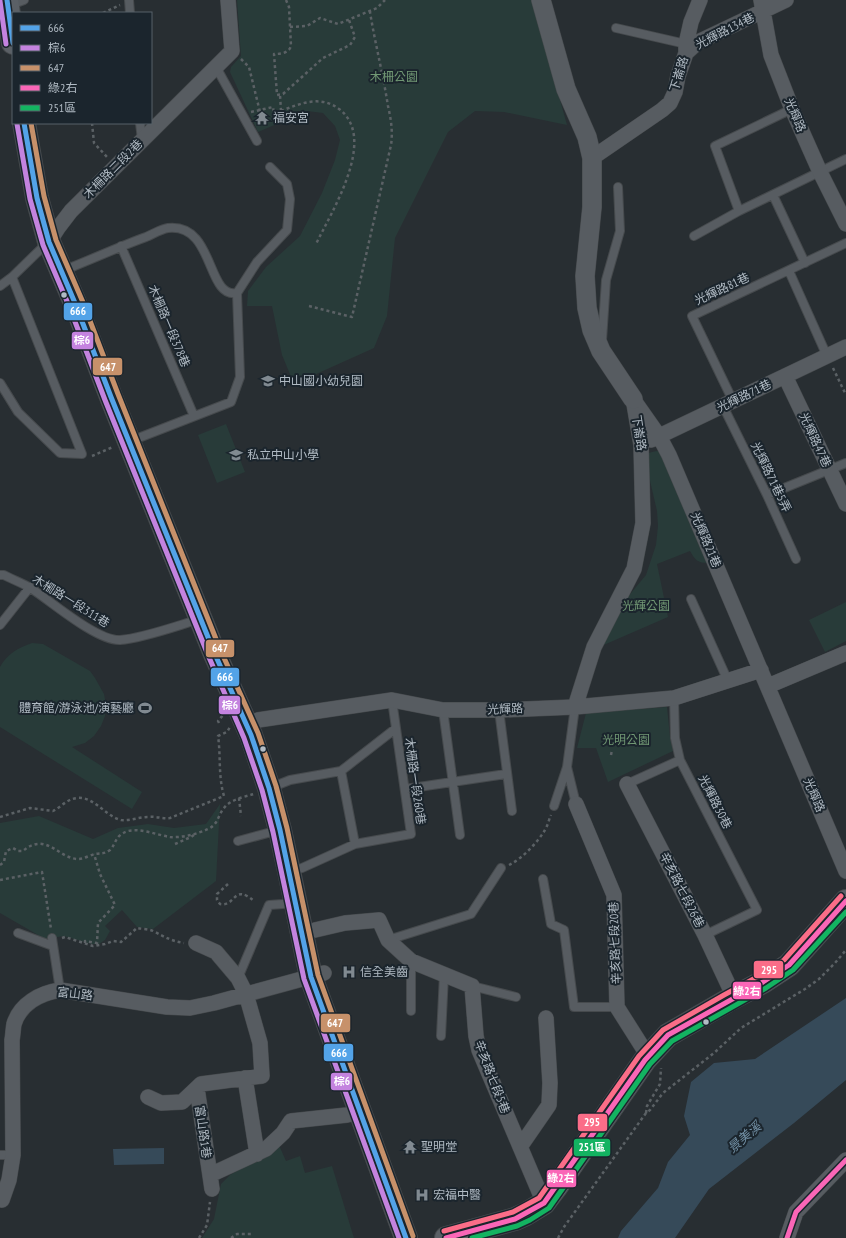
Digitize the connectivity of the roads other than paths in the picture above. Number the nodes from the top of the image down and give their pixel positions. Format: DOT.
graph roads {
  1 [pos="129,0"];
  2 [pos="228,0"];
  3 [pos="700,0"];
  4 [pos="786,0"];
  5 [pos="543,1"];
  6 [pos="761,6"];
  7 [pos="130,12"];
  8 [pos="616,28"];
  9 [pos="686,48"];
  10 [pos="216,67"];
  11 [pos="792,109"];
  12 [pos="24,124"];
  13 [pos="37,124"];
  14 [pos="140,124"];
  15 [pos="142,140"];
  16 [pos="257,141"];
  17 [pos="592,158"];
  18 [pos="846,159"];
  19 [pos="270,167"];
  20 [pos="820,172"];
  21 [pos="618,187"];
  22 [pos="773,195"];
  23 [pos="739,211"];
  24 [pos="846,224"];
  25 [pos="53,235"];
  26 [pos="694,236"];
  27 [pos="846,243"];
  28 [pos="122,246"];
  29 [pos="805,263"];
  30 [pos="72,267"];
  31 [pos="789,271"];
  32 [pos="12,277"];
  33 [pos="0,286"];
  34 [pos="237,293"];
  35 [pos="846,347"];
  36 [pos="601,351"];
  37 [pos="827,356"];
  38 [pos="785,376"];
  39 [pos="0,383"];
  40 [pos="633,399"];
  41 [pos="728,404"];
  42 [pos="194,416"];
  43 [pos="660,436"];
  44 [pos="141,437"];
  45 [pos="641,445"];
  46 [pos="846,463"];
  47 [pos="829,470"];
  48 [pos="767,495"];
  49 [pos="846,504"];
  50 [pos="796,559"];
  51 [pos="0,575"];
  52 [pos="30,588"];
  53 [pos="691,599"];
  54 [pos="201,619"];
  55 [pos="0,625"];
  56 [pos="846,653"];
  57 [pos="760,670"];
  58 [pos="728,681"];
  59 [pos="768,686"];
  60 [pos="674,698"];
  61 [pos="392,700"];
  62 [pos="575,707"];
  63 [pos="443,710"];
  64 [pos="499,710"];
  65 [pos="245,723"];
  66 [pos="396,729"];
  67 [pos="680,760"];
  68 [pos="567,767"];
  69 [pos="341,771"];
  70 [pos="506,774"];
  71 [pos="452,781"];
  72 [pos="280,784"];
  73 [pos="627,784"];
  74 [pos="405,789"];
  75 [pos="576,804"];
  76 [pos="554,806"];
  77 [pos="512,811"];
  78 [pos="280,830"];
  79 [pos="460,835"];
  80 [pos="238,841"];
  81 [pos="354,844"];
  82 [pos="501,868"];
  83 [pos="296,869"];
  84 [pos="846,871"];
  85 [pos="543,879"];
  86 [pos="295,901"];
  87 [pos="846,901"];
  88 [pos="315,930"];
  89 [pos="18,933"];
  90 [pos="705,935"];
  91 [pos="388,940"];
  92 [pos="196,943"];
  93 [pos="411,961"];
  94 [pos="318,975"];
  95 [pos="444,975"];
  96 [pos="238,978"];
  97 [pos="472,986"];
  98 [pos="60,990"];
  99 [pos="246,994"];
  100 [pos="516,997"];
  101 [pos="734,997"];
  102 [pos="617,1007"];
  103 [pos="411,1011"];
  104 [pos="546,1018"];
  105 [pos="442,1036"];
  106 [pos="655,1060"];
  107 [pos="245,1078"];
  108 [pos="197,1088"];
  109 [pos="148,1097"];
  110 [pos="359,1112"];
  111 [pos="520,1147"];
  112 [pos="257,1154"];
  113 [pos="7,1155"];
  114 [pos="846,1160"];
  115 [pos="1,1202"];
  116 [pos="544,1203"];
  117 [pos="406,1238"];
  118 [pos="419,1238"];
  119 [pos="446,1238"];
  120 [pos="787,1238"];
  1 -- 7 [label="lane"];
  2 -- 10 [label="street, 木柵路二段2巷"];
  3 -- 9 [label="street, 下崙路"];
  4 -- 6 [label="street, 光輝路134巷"];
  5 -- 17 [label="street, 下崙路"];
  6 -- 9 [label="street, 光輝路134巷"];
  6 -- 11 [label="street, 光輝路"];
  8 -- 9 [label="lane"];
  9 -- 17 [label="street, 下崙路"];
  10 -- 15 [label="street, 木柵路二段2巷"];
  10 -- 16 [label="lane"];
  11 -- 20 [label="street, 光輝路"];
  11 -- 23 [label="lane"];
  12 -- 25 [label="main road"];
  13 -- 25 [label="main road"];
  14 -- 15 [label="lane"];
  15 -- 25 [label="street, 木柵路二段2巷"];
  17 -- 36 [label="street, 下崙路"];
  18 -- 20 [label="lane"];
  19 -- 34 [label="lane"];
  20 -- 22 [label="lane"];
  20 -- 24 [label="street, 光輝路"];
  21 -- 36 [label="lane"];
  22 -- 23 [label="lane"];
  22 -- 29 [label="lane"];
  23 -- 26 [label="lane"];
  25 -- 30 [label="main road"];
  25 -- 32 [label="lane"];
  25 -- 54 [label="main road"];
  27 -- 29 [label="lane, 光輝路81巷"];
  28 -- 30 [label="lane"];
  28 -- 34 [label="lane"];
  28 -- 42 [label="lane, 木柵路一段378巷"];
  29 -- 31 [label="lane, 光輝路81巷"];
  30 -- 44 [label="main road"];
  31 -- 37 [label="lane"];
  31 -- 41 [label="lane, 光輝路81巷"];
  32 -- 33 [label="lane"];
  32 -- 39 [label="lane"];
  34 -- 42 [label="lane"];
  35 -- 37 [label="street, 光輝路71巷"];
  36 -- 40 [label="street, 下崙路"];
  37 -- 38 [label="street, 光輝路71巷"];
  38 -- 41 [label="street, 光輝路71巷"];
  38 -- 47 [label="street, 光輝路47巷"];
  40 -- 43 [label="street, 光輝路21巷"];
  40 -- 45 [label="street, 下崙路"];
  41 -- 43 [label="street, 光輝路71巷"];
  41 -- 48 [label="lane, 光輝路71巷5弄"];
  42 -- 44 [label="lane"];
  43 -- 45 [label="street, 光輝路71巷"];
  43 -- 57 [label="street, 光輝路21巷"];
  44 -- 65 [label="main road"];
  45 -- 62 [label="street, 下崙路"];
  46 -- 47 [label="lane"];
  47 -- 48 [label="lane"];
  47 -- 49 [label="street, 光輝路47巷"];
  48 -- 50 [label="lane, 光輝路71巷5弄"];
  51 -- 52 [label="lane, 木柵路一段311巷"];
  52 -- 54 [label="lane, 木柵路一段311巷"];
  52 -- 55 [label="lane"];
  53 -- 58 [label="lane"];
  54 -- 65 [label="main road"];
  56 -- 59 [label="street"];
  57 -- 58 [label="street, 光輝路"];
  57 -- 59 [label="street, 光輝路21巷"];
  58 -- 60 [label="street, 光輝路"];
  59 -- 84 [label="street, 光輝路"];
  60 -- 62 [label="street, 光輝路"];
  60 -- 67 [label="lane, 光輝路30巷"];
  61 -- 63 [label="street, 光輝路"];
  61 -- 65 [label="street, 光輝路"];
  61 -- 66 [label="lane, 木柵路一段260巷"];
  62 -- 64 [label="street, 光輝路"];
  62 -- 68 [label="lane"];
  63 -- 64 [label="street, 光輝路"];
  63 -- 71 [label="lane"];
  64 -- 70 [label="lane"];
  65 -- 72 [label="main road"];
  65 -- 78 [label="main road"];
  66 -- 69 [label="lane"];
  66 -- 74 [label="lane, 木柵路一段260巷"];
  67 -- 73 [label="lane"];
  67 -- 90 [label="lane, 光輝路30巷"];
  68 -- 75 [label="lane"];
  68 -- 76 [label="lane"];
  69 -- 72 [label="lane"];
  69 -- 81 [label="lane"];
  70 -- 71 [label="lane"];
  70 -- 77 [label="lane"];
  71 -- 74 [label="lane"];
  71 -- 79 [label="lane"];
  72 -- 83 [label="main road"];
  73 -- 90 [label="street, 辛亥路七段26巷"];
  74 -- 81 [label="lane, 木柵路一段260巷"];
  75 -- 102 [label="street, 辛亥路七段20巷"];
  78 -- 80 [label="lane"];
  78 -- 83 [label="main road"];
  81 -- 83 [label="lane, 木柵路一段260巷"];
  82 -- 91 [label="lane"];
  83 -- 86 [label="main road"];
  83 -- 88 [label="main road"];
  85 -- 102 [label="lane"];
  86 -- 94 [label="main road"];
  86 -- 96 [label="lane"];
  87 -- 101 [label="main road"];
  88 -- 91 [label="street"];
  88 -- 94 [label="main road"];
  89 -- 98 [label="lane"];
  90 -- 101 [label="street, 辛亥路七段26巷"];
  91 -- 93 [label="street"];
  92 -- 96 [label="street"];
  93 -- 95 [label="street"];
  93 -- 103 [label="lane"];
  94 -- 99 [label="street, 富山路"];
  94 -- 110 [label="main road"];
  94 -- 118 [label="main road"];
  95 -- 97 [label="street"];
  95 -- 105 [label="lane"];
  96 -- 99 [label="street"];
  97 -- 100 [label="lane"];
  97 -- 111 [label="street, 辛亥路七段5巷"];
  98 -- 99 [label="street, 富山路"];
  98 -- 113 [label="street, 富山路"];
  99 -- 107 [label="street, 富山路1巷"];
  101 -- 106 [label="main road"];
  102 -- 106 [label="street"];
  104 -- 111 [label="street"];
  106 -- 116 [label="main road"];
  107 -- 108 [label="street, 富山路1巷"];
  107 -- 112 [label="street"];
  108 -- 109 [label="street, 富山路1巷"];
  108 -- 112 [label="street, 富山路1巷"];
  110 -- 112 [label="street, 富山路1巷"];
  110 -- 117 [label="main road"];
  111 -- 116 [label="street, 辛亥路七段5巷"];
  113 -- 115 [label="street, 富山路"];
  114 -- 120 [label="street"];
  116 -- 119 [label="main road"];
}
